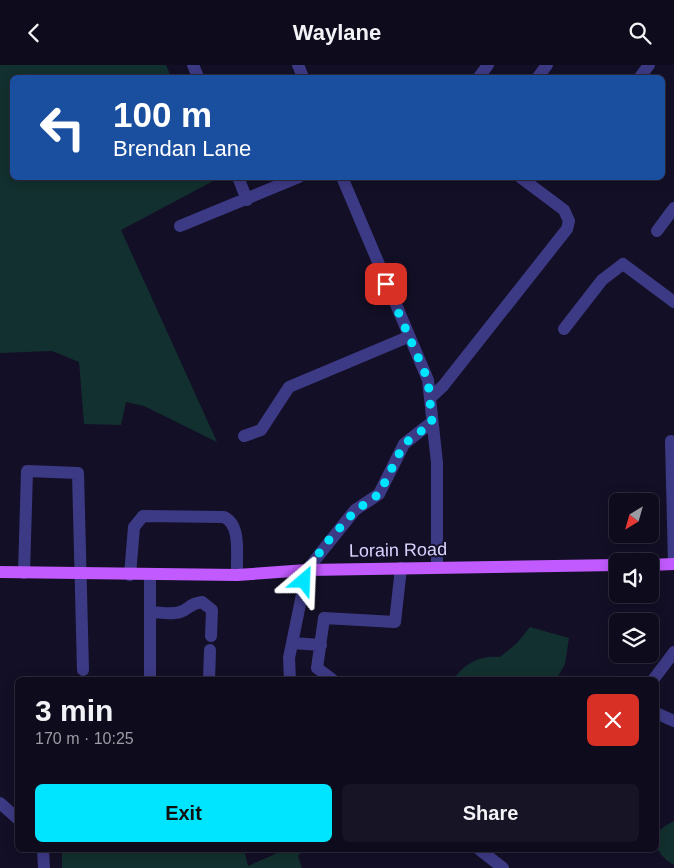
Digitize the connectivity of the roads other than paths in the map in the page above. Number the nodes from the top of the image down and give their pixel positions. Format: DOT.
graph roads {
  1 [pos="239,180"];
  2 [pos="292,180"];
  3 [pos="343,180"];
  4 [pos="524,180"];
  5 [pos="247,201"];
  6 [pos="674,209"];
  7 [pos="180,227"];
  8 [pos="657,231"];
  9 [pos="674,301"];
  10 [pos="564,329"];
  11 [pos="408,337"];
  12 [pos="430,398"];
  13 [pos="432,423"];
  14 [pos="244,436"];
  15 [pos="671,441"];
  16 [pos="609,565"];
  17 [pos="659,565"];
  18 [pos="674,565"];
  19 [pos="437,567"];
  20 [pos="401,568"];
  21 [pos="307,570"];
  22 [pos="0,573"];
  23 [pos="24,573"];
  24 [pos="82,573"];
  25 [pos="130,575"];
  26 [pos="150,575"];
  27 [pos="237,575"];
  28 [pos="150,612"];
  29 [pos="211,636"];
  30 [pos="292,643"];
  31 [pos="321,645"];
  32 [pos="210,650"];
  33 [pos="674,652"];
  34 [pos="83,670"];
  35 [pos="150,677"];
  36 [pos="209,677"];
  37 [pos="290,677"];
  38 [pos="329,677"];
  39 [pos="655,677"];
  40 [pos="659,714"];
  41 [pos="674,721"];
  42 [pos="0,803"];
  43 [pos="15,816"];
  44 [pos="43,852"];
  45 [pos="483,852"];
  46 [pos="44,868"];
  47 [pos="503,868"];
  1 -- 5 [label="street"];
  2 -- 5 [label="street"];
  3 -- 11 [label="street"];
  4 -- 12 [label="street"];
  5 -- 7 [label="street"];
  6 -- 8 [label="street"];
  9 -- 10 [label="street"];
  11 -- 12 [label="street"];
  11 -- 14 [label="street"];
  12 -- 13 [label="street"];
  13 -- 19 [label="street"];
  13 -- 21 [label="street"];
  15 -- 18 [label="street"];
  16 -- 19 [label="main road, Lorain Road"];
  17 -- 18 [label="main road"];
  19 -- 20 [label="main road, Lorain Road"];
  20 -- 21 [label="main road, Lorain Road"];
  20 -- 31 [label="street"];
  21 -- 27 [label="main road, Lorain Road"];
  21 -- 30 [label="street"];
  22 -- 23 [label="main road, Lorain Road"];
  23 -- 24 [label="main road, Lorain Road"];
  23 -- 24 [label="street"];
  24 -- 25 [label="main road, Lorain Road"];
  24 -- 34 [label="street"];
  25 -- 26 [label="main road, Lorain Road"];
  25 -- 27 [label="street"];
  26 -- 27 [label="main road, Lorain Road"];
  26 -- 28 [label="street"];
  28 -- 29 [label="street"];
  28 -- 35 [label="street"];
  30 -- 31 [label="street"];
  30 -- 37 [label="street"];
  31 -- 38 [label="street"];
  32 -- 36 [label="street"];
  33 -- 39 [label="street"];
  40 -- 41 [label="street"];
  42 -- 43 [label="street"];
  44 -- 46 [label="street"];
  45 -- 47 [label="street"];
}
